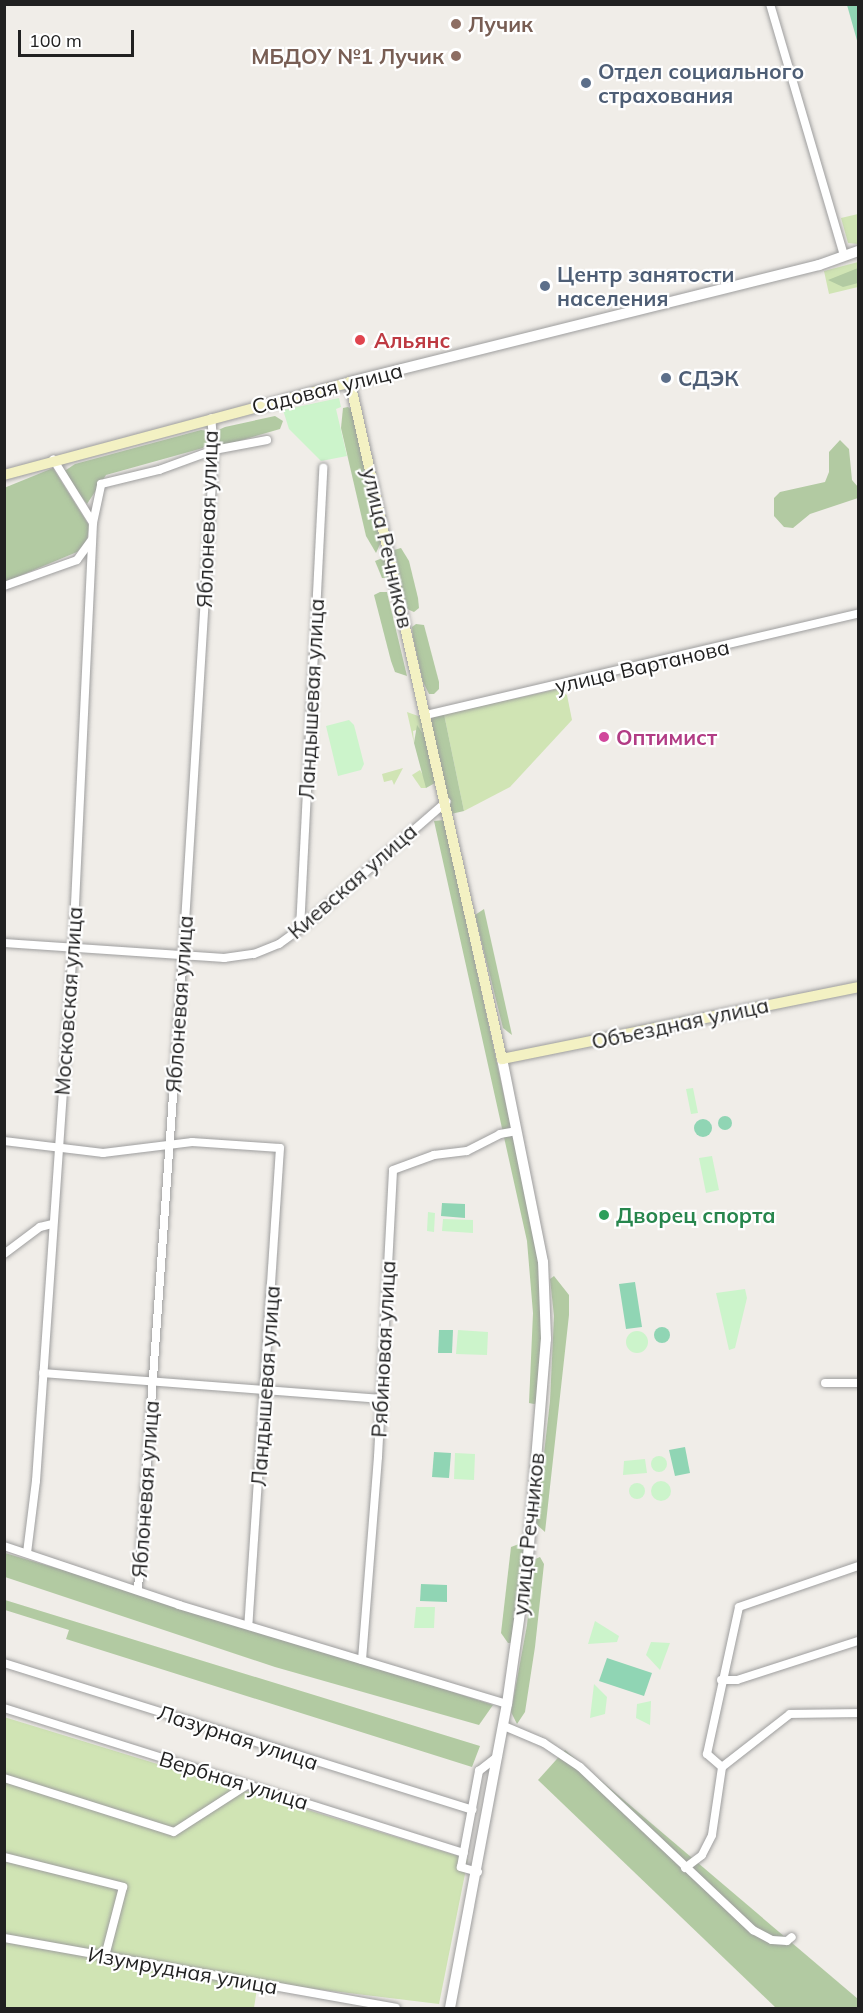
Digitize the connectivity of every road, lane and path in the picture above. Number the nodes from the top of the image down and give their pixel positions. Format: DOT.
graph roads {
  1 [pos="770,4"];
  2 [pos="858,251"];
  3 [pos="844,255"];
  4 [pos="350,382"];
  5 [pos="211,418"];
  6 [pos="267,440"];
  7 [pos="214,450"];
  8 [pos="53,459"];
  9 [pos="323,468"];
  10 [pos="4,475"];
  11 [pos="93,523"];
  12 [pos="4,586"];
  13 [pos="858,615"];
  14 [pos="426,715"];
  15 [pos="446,802"];
  16 [pos="300,930"];
  17 [pos="4,943"];
  18 [pos="73,947"];
  19 [pos="183,955"];
  20 [pos="858,987"];
  21 [pos="502,1059"];
  22 [pos="517,1131"];
  23 [pos="4,1141"];
  24 [pos="58,1145"];
  25 [pos="168,1147"];
  26 [pos="52,1224"];
  27 [pos="4,1254"];
  28 [pos="43,1373"];
  29 [pos="153,1380"];
  30 [pos="825,1383"];
  31 [pos="858,1383"];
  32 [pos="266,1390"];
  33 [pos="381,1399"];
  34 [pos="4,1546"];
  35 [pos="27,1553"];
  36 [pos="858,1566"];
  37 [pos="138,1589"];
  38 [pos="248,1624"];
  39 [pos="858,1641"];
  40 [pos="362,1660"];
  41 [pos="4,1663"];
  42 [pos="721,1680"];
  43 [pos="507,1704"];
  44 [pos="4,1708"];
  45 [pos="858,1713"];
  46 [pos="504,1726"];
  47 [pos="499,1756"];
  48 [pos="722,1767"];
  49 [pos="4,1778"];
  50 [pos="247,1785"];
  51 [pos="472,1810"];
  52 [pos="464,1853"];
  53 [pos="4,1857"];
  54 [pos="684,1868"];
  55 [pos="478,1872"];
  56 [pos="792,1937"];
  57 [pos="4,1938"];
  58 [pos="105,1956"];
  59 [pos="396,2008"];
  60 [pos="450,2008"];
  1 -- 3 [label="street"];
  2 -- 3 [label="street, Садовая улица"];
  3 -- 4 [label="street, Садовая улица"];
  4 -- 5 [label="main road, Садовая улица"];
  4 -- 14 [label="main road, улица Речников"];
  5 -- 7 [label="street, Яблоневая улица"];
  5 -- 8 [label="main road, Садовая улица"];
  6 -- 7 [label="street"];
  7 -- 11 [label="street"];
  7 -- 19 [label="street, Яблоневая улица"];
  8 -- 10 [label="main road, Садовая улица"];
  8 -- 11 [label="street"];
  9 -- 16 [label="street, Ландышевая улица"];
  11 -- 12 [label="street"];
  11 -- 18 [label="street, Московская улица"];
  13 -- 14 [label="street, улица Вартанова"];
  14 -- 15 [label="main road, улица Речников"];
  15 -- 16 [label="street, Киевская улица"];
  15 -- 21 [label="main road, улица Речников"];
  16 -- 19 [label="street, Киевская улица"];
  17 -- 18 [label="street, Киевская улица"];
  18 -- 19 [label="street, Киевская улица"];
  18 -- 24 [label="street, Московская улица"];
  19 -- 25 [label="street, Яблоневая улица"];
  20 -- 21 [label="main road, Объездная улица"];
  21 -- 22 [label="street, улица Речников"];
  22 -- 33 [label="street, Рябиновая улица"];
  22 -- 43 [label="street, улица Речников"];
  23 -- 24 [label="street"];
  24 -- 25 [label="street"];
  24 -- 26 [label="street, Московская улица"];
  25 -- 29 [label="street, Яблоневая улица"];
  25 -- 32 [label="street, Ландышевая улица"];
  26 -- 27 [label="street"];
  26 -- 28 [label="street, Московская улица"];
  28 -- 29 [label="street"];
  28 -- 35 [label="street, Московская улица"];
  29 -- 32 [label="street"];
  29 -- 37 [label="street, Яблоневая улица"];
  30 -- 31 [label="street"];
  32 -- 33 [label="street"];
  32 -- 38 [label="street, Ландышевая улица"];
  33 -- 40 [label="street, Рябиновая улица"];
  34 -- 35 [label="street"];
  35 -- 37 [label="street"];
  36 -- 42 [label="street"];
  37 -- 38 [label="street"];
  38 -- 40 [label="street"];
  39 -- 42 [label="street"];
  40 -- 43 [label="street"];
  41 -- 51 [label="street, Лазурная улица"];
  42 -- 48 [label="street"];
  43 -- 46 [label="street, улица Речников"];
  44 -- 50 [label="street, Вербная улица"];
  45 -- 48 [label="street"];
  46 -- 47 [label="street, улица Речников"];
  46 -- 54 [label="street"];
  47 -- 51 [label="street"];
  47 -- 55 [label="street, улица Речников"];
  48 -- 54 [label="street"];
  49 -- 50 [label="street"];
  50 -- 52 [label="street, Вербная улица"];
  51 -- 52 [label="street"];
  52 -- 55 [label="street"];
  53 -- 58 [label="street"];
  54 -- 56 [label="street"];
  55 -- 60 [label="street, улица Речников"];
  57 -- 58 [label="street, Изумрудная улица"];
  58 -- 59 [label="street, Изумрудная улица"];
}
